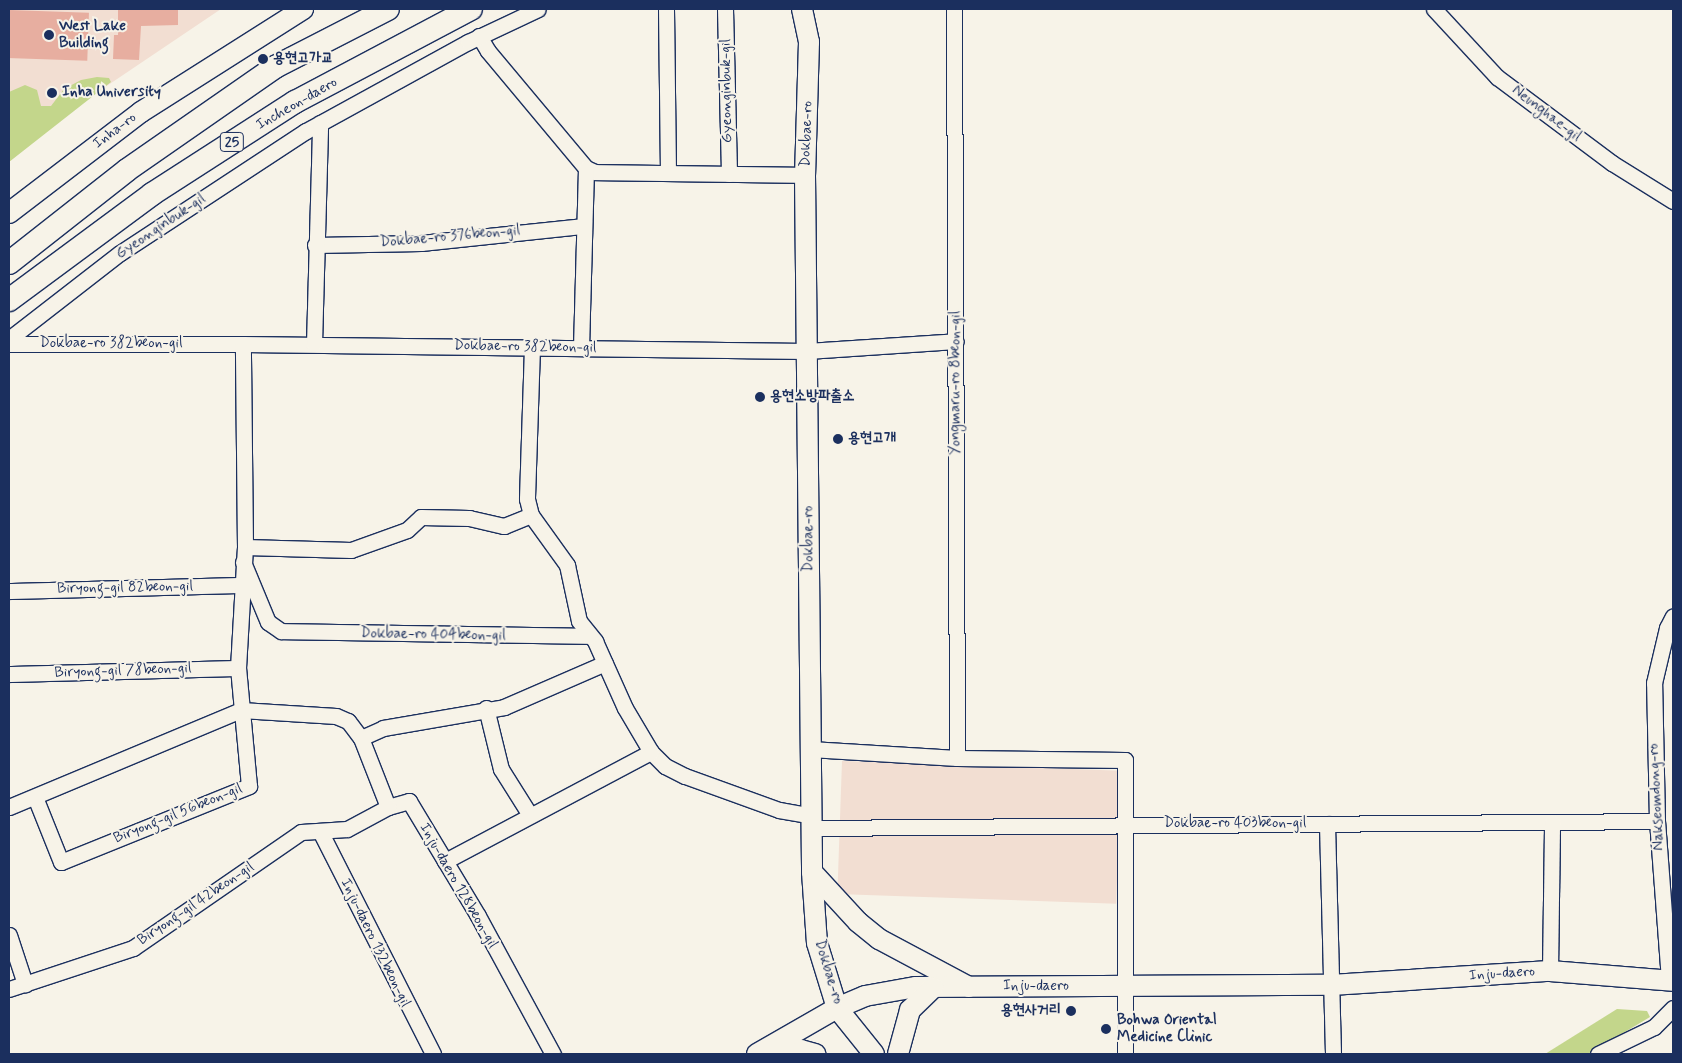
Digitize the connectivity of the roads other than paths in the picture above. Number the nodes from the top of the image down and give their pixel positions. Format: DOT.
graph roads {
  1 [pos="303,9"];
  2 [pos="388,9"];
  3 [pos="471,9"];
  4 [pos="538,9"];
  5 [pos="666,9"];
  6 [pos="725,9"];
  7 [pos="802,9"];
  8 [pos="954,9"];
  9 [pos="1434,9"];
  10 [pos="479,36"];
  11 [pos="320,123"];
  12 [pos="586,168"];
  13 [pos="668,173"];
  14 [pos="729,174"];
  15 [pos="806,175"];
  16 [pos="1673,201"];
  17 [pos="9,213"];
  18 [pos="584,226"];
  19 [pos="315,245"];
  20 [pos="9,263"];
  21 [pos="9,300"];
  22 [pos="9,339"];
  23 [pos="956,341"];
  24 [pos="9,344"];
  25 [pos="243,344"];
  26 [pos="314,344"];
  27 [pos="532,348"];
  28 [pos="580,348"];
  29 [pos="807,351"];
  30 [pos="531,515"];
  31 [pos="245,547"];
  32 [pos="243,562"];
  33 [pos="241,585"];
  34 [pos="9,592"];
  35 [pos="1673,616"];
  36 [pos="590,636"];
  37 [pos="605,663"];
  38 [pos="238,668"];
  39 [pos="9,674"];
  40 [pos="486,708"];
  41 [pos="241,710"];
  42 [pos="361,738"];
  43 [pos="810,749"];
  44 [pos="651,752"];
  45 [pos="957,758"];
  46 [pos="35,797"];
  47 [pos="9,807"];
  48 [pos="388,807"];
  49 [pos="530,815"];
  50 [pos="1657,821"];
  51 [pos="812,822"];
  52 [pos="1552,822"];
  53 [pos="1327,824"];
  54 [pos="1127,825"];
  55 [pos="320,831"];
  56 [pos="445,861"];
  57 [pos="812,872"];
  58 [pos="1668,886"];
  59 [pos="9,936"];
  60 [pos="1550,971"];
  61 [pos="1671,981"];
  62 [pos="25,984"];
  63 [pos="1331,985"];
  64 [pos="1125,986"];
  65 [pos="969,987"];
  66 [pos="933,988"];
  67 [pos="9,989"];
  68 [pos="837,1008"];
  69 [pos="1673,1008"];
  70 [pos="760,1052"];
  71 [pos="433,1054"];
  72 [pos="554,1054"];
  73 [pos="815,1054"];
  74 [pos="874,1054"];
  75 [pos="898,1054"];
  76 [pos="1125,1054"];
  77 [pos="1332,1054"];
  78 [pos="1598,1054"];
  1 -- 17 [label="main road, Inha-ro"];
  2 -- 20 [label="highway, 25"];
  3 -- 21 [label="highway, Incheon-daero / 25"];
  4 -- 10 [label="street, Gyeonginbuk-gil"];
  5 -- 13 [label="street"];
  6 -- 14 [label="street, Gyeonginbuk-gil"];
  7 -- 15 [label="main road, Dokbae-ro"];
  8 -- 23 [label="street, Yongmaru-ro 8beon-gil"];
  9 -- 16 [label="street, Neunghae-gil"];
  10 -- 11 [label="street, Gyeonginbuk-gil"];
  10 -- 12 [label="street"];
  11 -- 19 [label="street"];
  11 -- 22 [label="street, Gyeonginbuk-gil"];
  12 -- 13 [label="street"];
  12 -- 18 [label="street"];
  13 -- 14 [label="street"];
  14 -- 15 [label="street"];
  15 -- 29 [label="main road, Dokbae-ro"];
  18 -- 19 [label="street, Dokbae-ro 376beon-gil"];
  18 -- 28 [label="street"];
  19 -- 26 [label="street"];
  23 -- 29 [label="street, Dokbae-ro 382beon-gil"];
  23 -- 45 [label="street, Yongmaru-ro 8beon-gil"];
  24 -- 25 [label="street, Dokbae-ro 382beon-gil"];
  25 -- 26 [label="street, Dokbae-ro 382beon-gil"];
  25 -- 31 [label="street"];
  26 -- 27 [label="street, Dokbae-ro 382beon-gil"];
  27 -- 28 [label="street, Dokbae-ro 382beon-gil"];
  27 -- 30 [label="street"];
  28 -- 29 [label="street, Dokbae-ro 382beon-gil"];
  29 -- 43 [label="main road, Dokbae-ro"];
  30 -- 31 [label="street"];
  30 -- 36 [label="street"];
  31 -- 32 [label="street"];
  32 -- 33 [label="street"];
  32 -- 36 [label="street, Dokbae-ro 404beon-gil"];
  33 -- 34 [label="street, Biryong-gil 82beon-gil"];
  33 -- 38 [label="street"];
  35 -- 50 [label="street, Nakseomdong-ro"];
  36 -- 37 [label="street"];
  37 -- 40 [label="street"];
  37 -- 44 [label="street"];
  38 -- 39 [label="street, Biryong-gil 78beon-gil"];
  38 -- 41 [label="street"];
  40 -- 42 [label="street"];
  40 -- 49 [label="street"];
  41 -- 42 [label="street"];
  41 -- 46 [label="street"];
  41 -- 46 [label="street, Biryong-gil 56beon-gil"];
  42 -- 48 [label="street"];
  43 -- 45 [label="street"];
  43 -- 51 [label="main road, Dokbae-ro"];
  44 -- 49 [label="street"];
  44 -- 51 [label="street"];
  45 -- 54 [label="street"];
  46 -- 47 [label="street"];
  48 -- 55 [label="street, Biryong-gil 42beon-gil"];
  48 -- 56 [label="street, Inju-daero 128beon-gil"];
  49 -- 56 [label="street"];
  50 -- 52 [label="street, Dokbae-ro 403beon-gil"];
  50 -- 58 [label="street, Nakseomdong-ro"];
  51 -- 54 [label="street, Dokbae-ro 403beon-gil"];
  51 -- 57 [label="main road, Dokbae-ro"];
  52 -- 53 [label="street, Dokbae-ro 403beon-gil"];
  52 -- 60 [label="street"];
  53 -- 54 [label="street, Dokbae-ro 403beon-gil"];
  53 -- 63 [label="street"];
  54 -- 64 [label="street"];
  55 -- 62 [label="street, Biryong-gil 42beon-gil"];
  55 -- 71 [label="street, Inju-daero 132beon-gil"];
  56 -- 72 [label="street, Inju-daero 128beon-gil"];
  57 -- 65 [label="main road"];
  57 -- 68 [label="main road, Dokbae-ro"];
  58 -- 61 [label="street, Nakseomdong-ro"];
  59 -- 62 [label="street"];
  60 -- 61 [label="main road, Inju-daero"];
  60 -- 63 [label="main road, Inju-daero"];
  62 -- 67 [label="street, Biryong-gil 42beon-gil"];
  63 -- 64 [label="main road, Inju-daero"];
  63 -- 77 [label="street"];
  64 -- 65 [label="main road, Inju-daero"];
  64 -- 76 [label="street"];
  65 -- 66 [label="main road, Inju-daero"];
  66 -- 68 [label="main road, Inju-daero"];
  66 -- 75 [label="main road"];
  68 -- 70 [label="main road, Inju-daero"];
  68 -- 74 [label="main road, Dokbae-ro"];
  69 -- 78 [label="street"];
  70 -- 73 [label="main road"];
}
